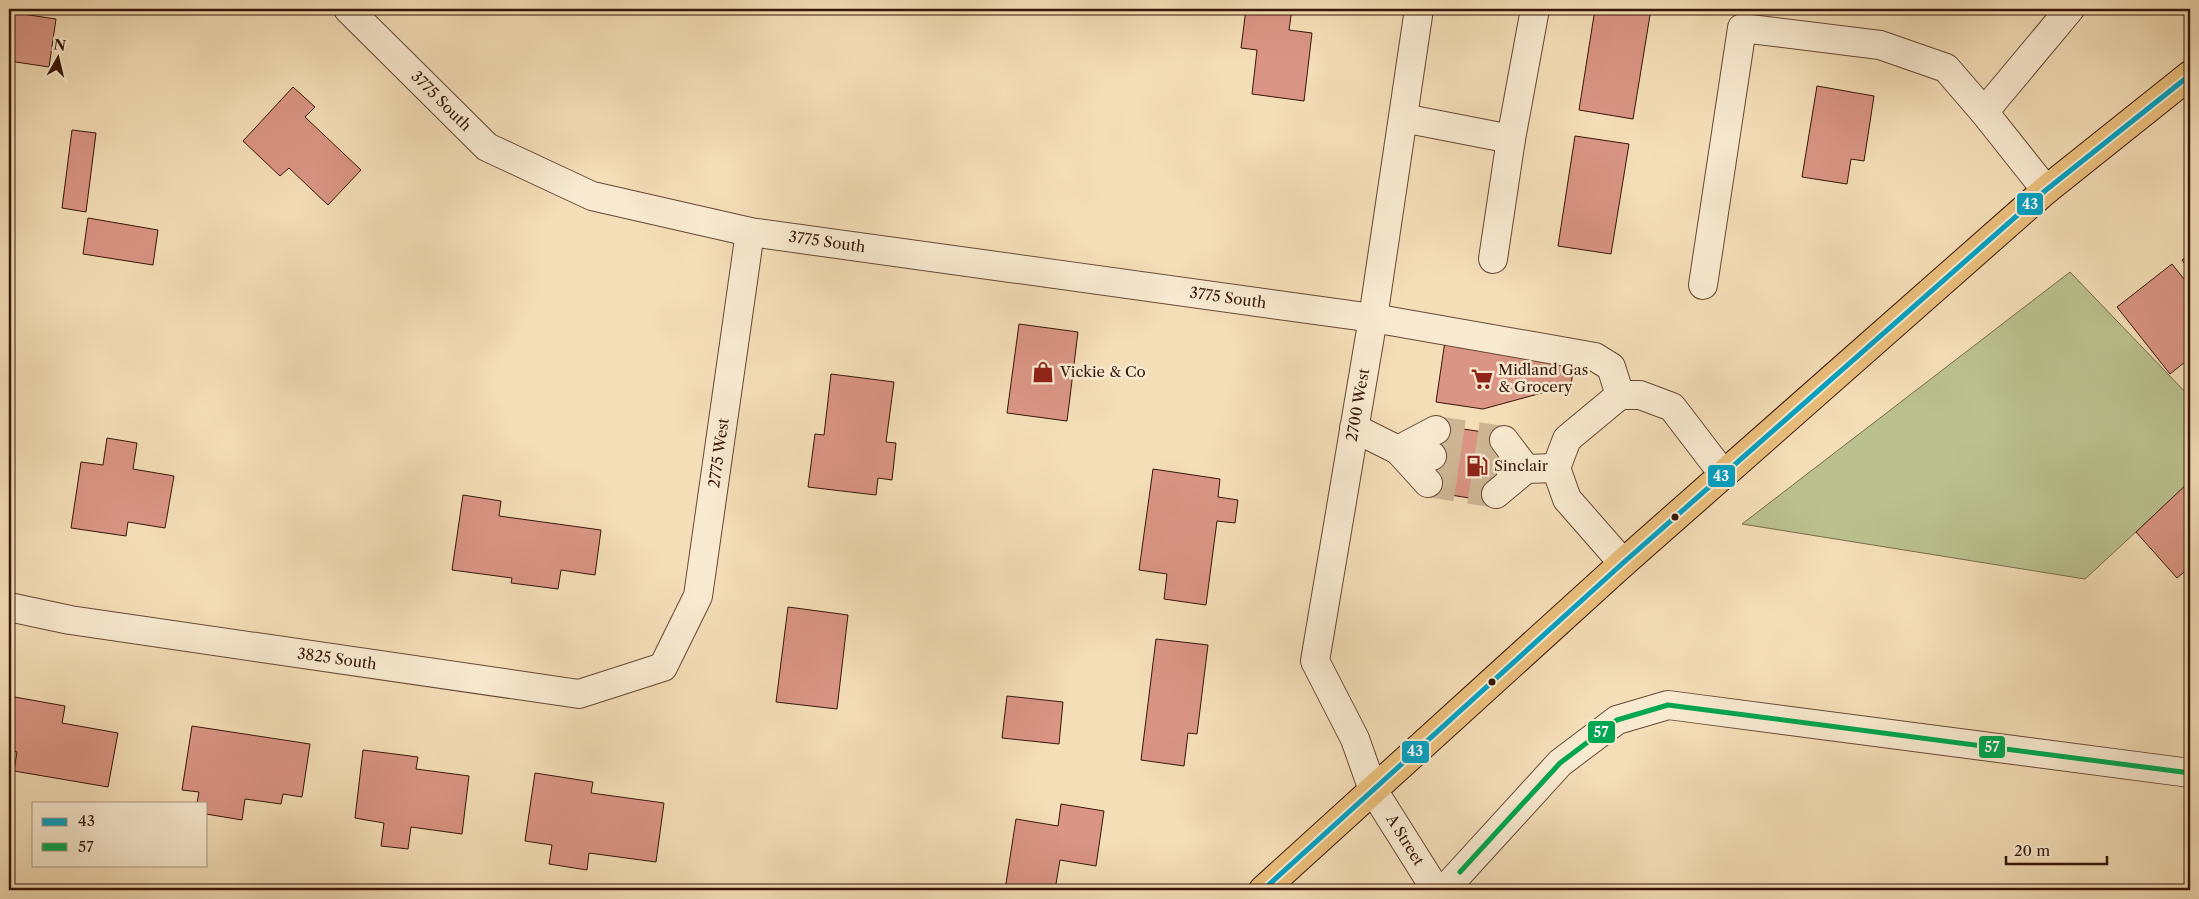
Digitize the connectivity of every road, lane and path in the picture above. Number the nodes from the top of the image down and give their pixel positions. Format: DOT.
graph roads {
  1 [pos="348,9"];
  2 [pos="1419,9"];
  3 [pos="1534,9"];
  4 [pos="2070,9"];
  5 [pos="2190,75"];
  6 [pos="1984,112"];
  7 [pos="1403,118"];
  8 [pos="1511,139"];
  9 [pos="2046,190"];
  10 [pos="750,232"];
  11 [pos="1493,260"];
  12 [pos="1703,285"];
  13 [pos="1373,318"];
  14 [pos="1620,395"];
  15 [pos="1354,428"];
  16 [pos="1434,443"];
  17 [pos="1398,450"];
  18 [pos="1556,468"];
  19 [pos="1724,475"];
  20 [pos="1428,482"];
  21 [pos="1496,494"];
  22 [pos="1623,563"];
  23 [pos="9,607"];
  24 [pos="663,667"];
  25 [pos="2190,773"];
  26 [pos="1373,790"];
  27 [pos="1263,890"];
  28 [pos="1436,890"];
  29 [pos="1444,890"];
  1 -- 10 [label="street, 3775 South"];
  2 -- 7 [label="street, 2700 West"];
  3 -- 8 [label="street"];
  4 -- 6 [label="street"];
  5 -- 9 [label="main road"];
  6 -- 9 [label="street"];
  6 -- 12 [label="street"];
  7 -- 8 [label="street"];
  7 -- 13 [label="street, 2700 West"];
  8 -- 11 [label="street"];
  9 -- 19 [label="main road"];
  10 -- 13 [label="street, 3775 South"];
  10 -- 24 [label="street, 2775 West"];
  13 -- 14 [label="street, 3775 South"];
  13 -- 15 [label="street, 2700 West"];
  14 -- 18 [label="street"];
  14 -- 19 [label="street"];
  15 -- 17 [label="street"];
  15 -- 26 [label="street, 2700 West"];
  16 -- 17 [label="street"];
  17 -- 20 [label="street"];
  18 -- 21 [label="street"];
  18 -- 22 [label="street"];
  19 -- 22 [label="main road"];
  22 -- 26 [label="main road"];
  23 -- 24 [label="street, 3825 South"];
  25 -- 29 [label="street"];
  26 -- 27 [label="main road"];
  26 -- 28 [label="street, A Street"];
}
